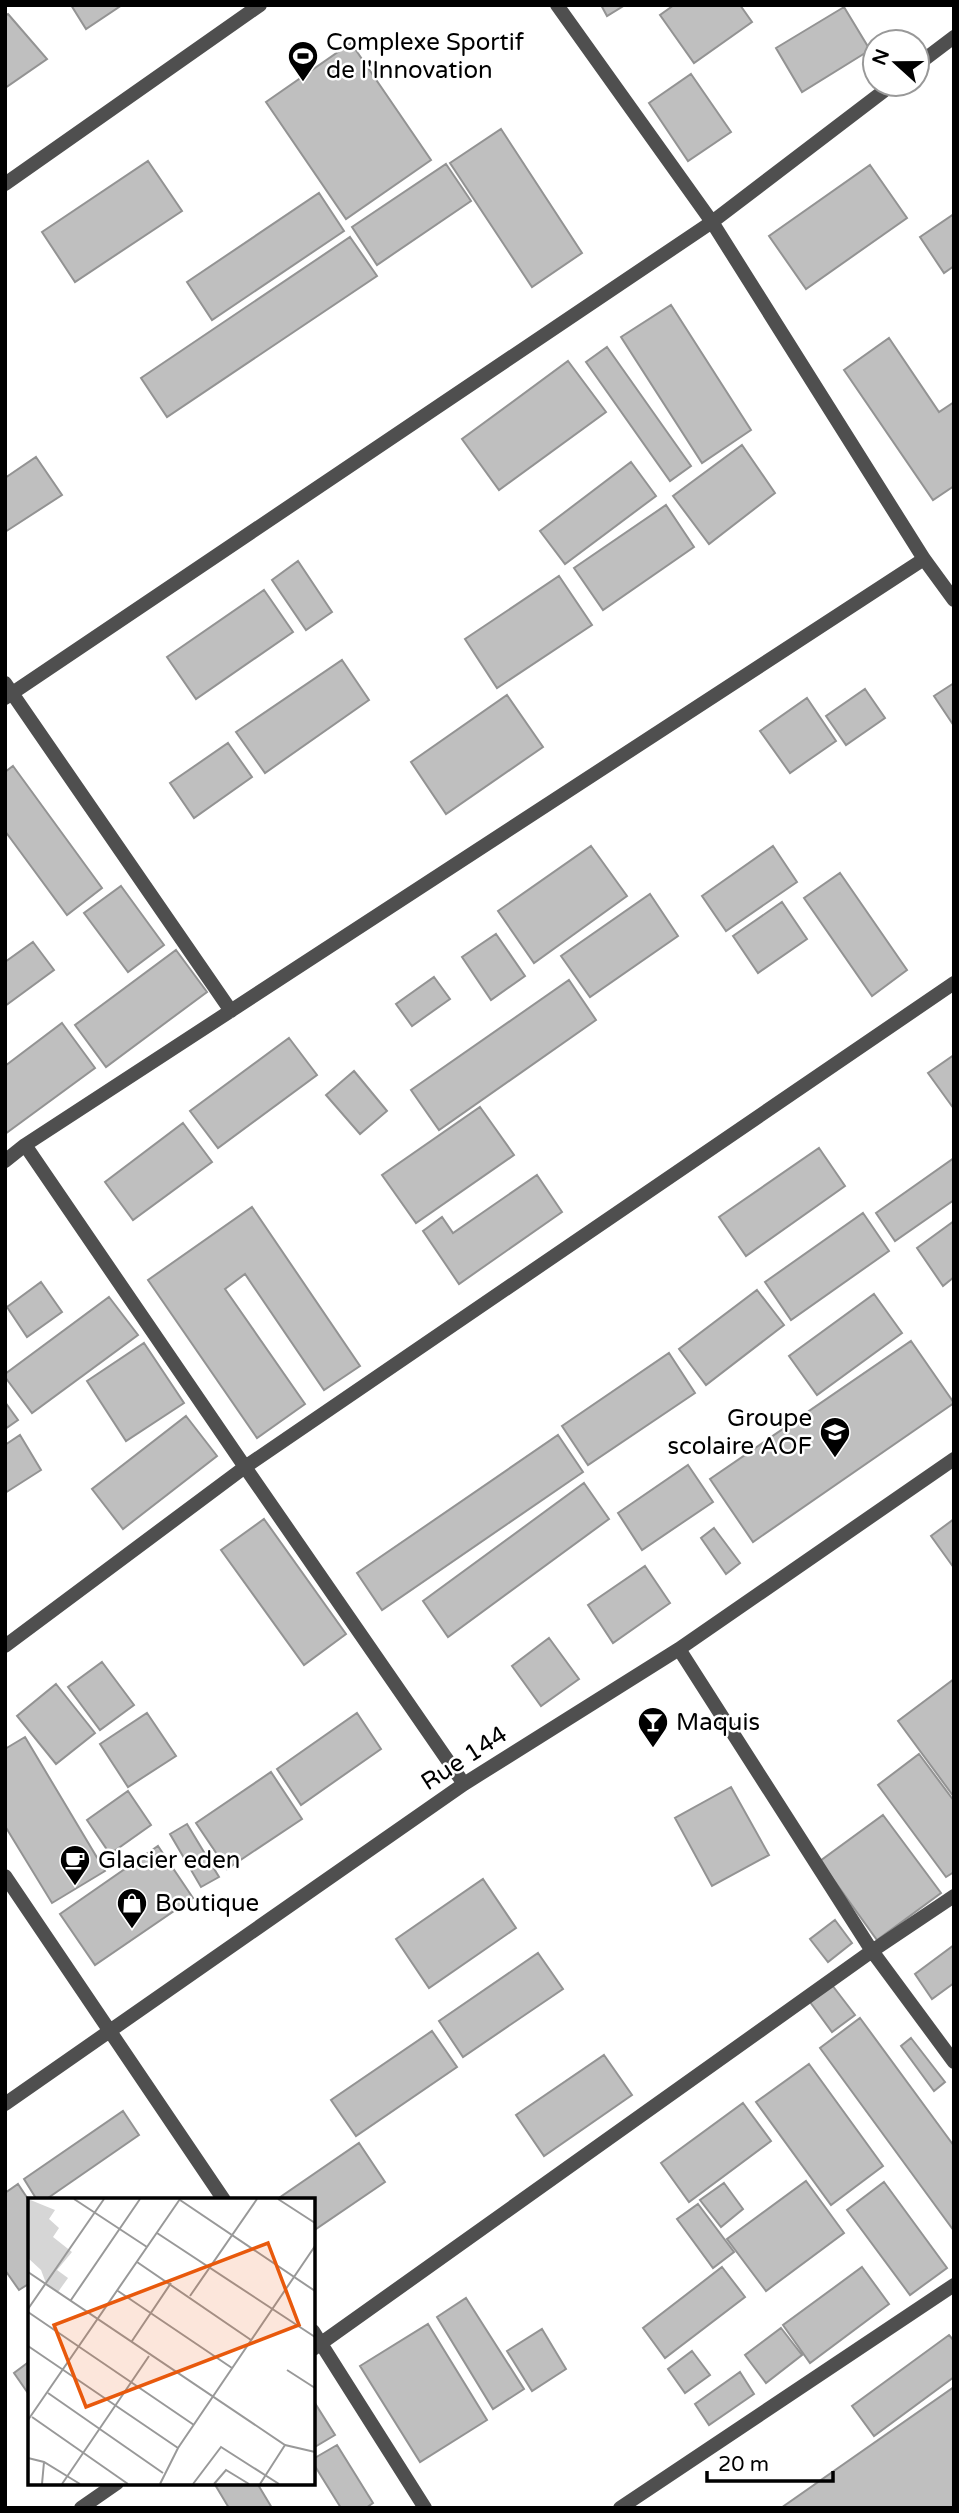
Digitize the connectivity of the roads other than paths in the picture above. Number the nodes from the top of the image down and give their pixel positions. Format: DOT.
graph roads {
  1 [pos="260,5"];
  2 [pos="557,5"];
  3 [pos="954,37"];
  4 [pos="931,54"];
  5 [pos="874,98"];
  6 [pos="5,184"];
  7 [pos="712,222"];
  8 [pos="924,558"];
  9 [pos="954,600"];
  10 [pos="7,691"];
  11 [pos="954,983"];
  12 [pos="232,1011"];
  13 [pos="25,1145"];
  14 [pos="5,1161"];
  15 [pos="954,1459"];
  16 [pos="244,1468"];
  17 [pos="5,1646"];
  18 [pos="679,1649"];
  19 [pos="464,1784"];
  20 [pos="5,1876"];
  21 [pos="954,1896"];
  22 [pos="872,1951"];
  23 [pos="108,2031"];
  24 [pos="954,2062"];
  25 [pos="5,2104"];
  26 [pos="222,2198"];
  27 [pos="954,2286"];
  28 [pos="316,2341"];
  29 [pos="114,2485"];
  30 [pos="81,2508"];
  31 [pos="425,2508"];
  32 [pos="620,2508"];
  1 -- 6 [label="street"];
  2 -- 7 [label="street"];
  3 -- 4 [label="street"];
  5 -- 7 [label="street"];
  7 -- 8 [label="street"];
  7 -- 10 [label="street"];
  8 -- 9 [label="street"];
  8 -- 12 [label="street"];
  10 -- 12 [label="street"];
  11 -- 16 [label="street"];
  12 -- 13 [label="street"];
  13 -- 14 [label="street"];
  13 -- 16 [label="street"];
  15 -- 18 [label="street, Rue 144"];
  16 -- 17 [label="street"];
  16 -- 19 [label="street"];
  18 -- 19 [label="street, Rue 144"];
  18 -- 22 [label="street"];
  19 -- 23 [label="street, Rue 144"];
  20 -- 23 [label="street"];
  21 -- 22 [label="street"];
  22 -- 24 [label="street"];
  22 -- 28 [label="street"];
  23 -- 25 [label="street, Rue 144"];
  23 -- 26 [label="street"];
  27 -- 32 [label="street"];
  28 -- 31 [label="street"];
  29 -- 30 [label="street"];
}
